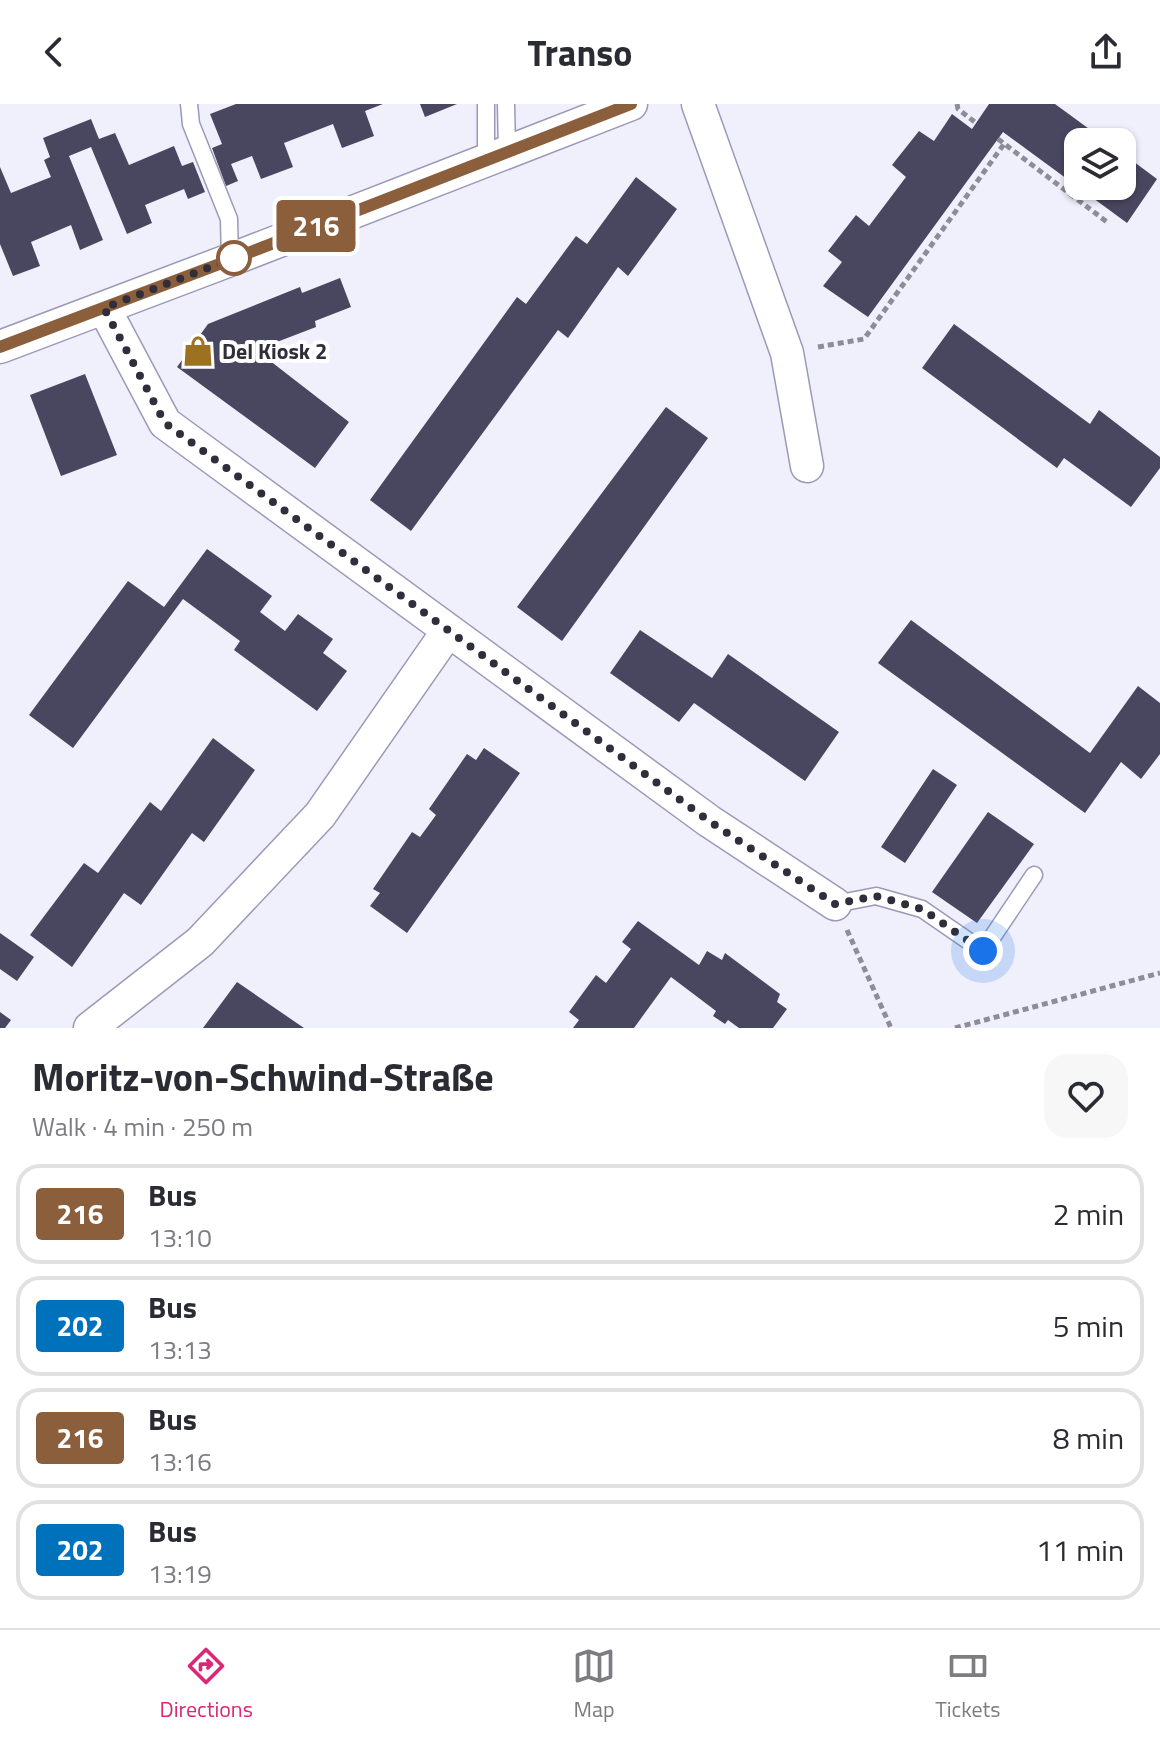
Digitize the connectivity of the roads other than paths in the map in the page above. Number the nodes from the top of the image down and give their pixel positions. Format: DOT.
graph roads {
  1 [pos="189,104"];
  2 [pos="486,104"];
  3 [pos="506,104"];
  4 [pos="631,104"];
  5 [pos="698,104"];
  6 [pos="496,156"];
  7 [pos="230,260"];
  8 [pos="104,308"];
  9 [pos="0,347"];
  10 [pos="807,466"];
  11 [pos="448,631"];
  12 [pos="1034,875"];
  13 [pos="835,904"];
  14 [pos="90,1028"];
  1 -- 7 [label="lane"];
  2 -- 6 [label="lane"];
  3 -- 6 [label="lane"];
  4 -- 6 [label="street"];
  5 -- 10 [label="street"];
  6 -- 7 [label="street"];
  7 -- 8 [label="street"];
  8 -- 9 [label="street"];
  8 -- 11 [label="street"];
  11 -- 13 [label="street"];
  11 -- 14 [label="street"];
  12 -- 13 [label="lane"];
}
